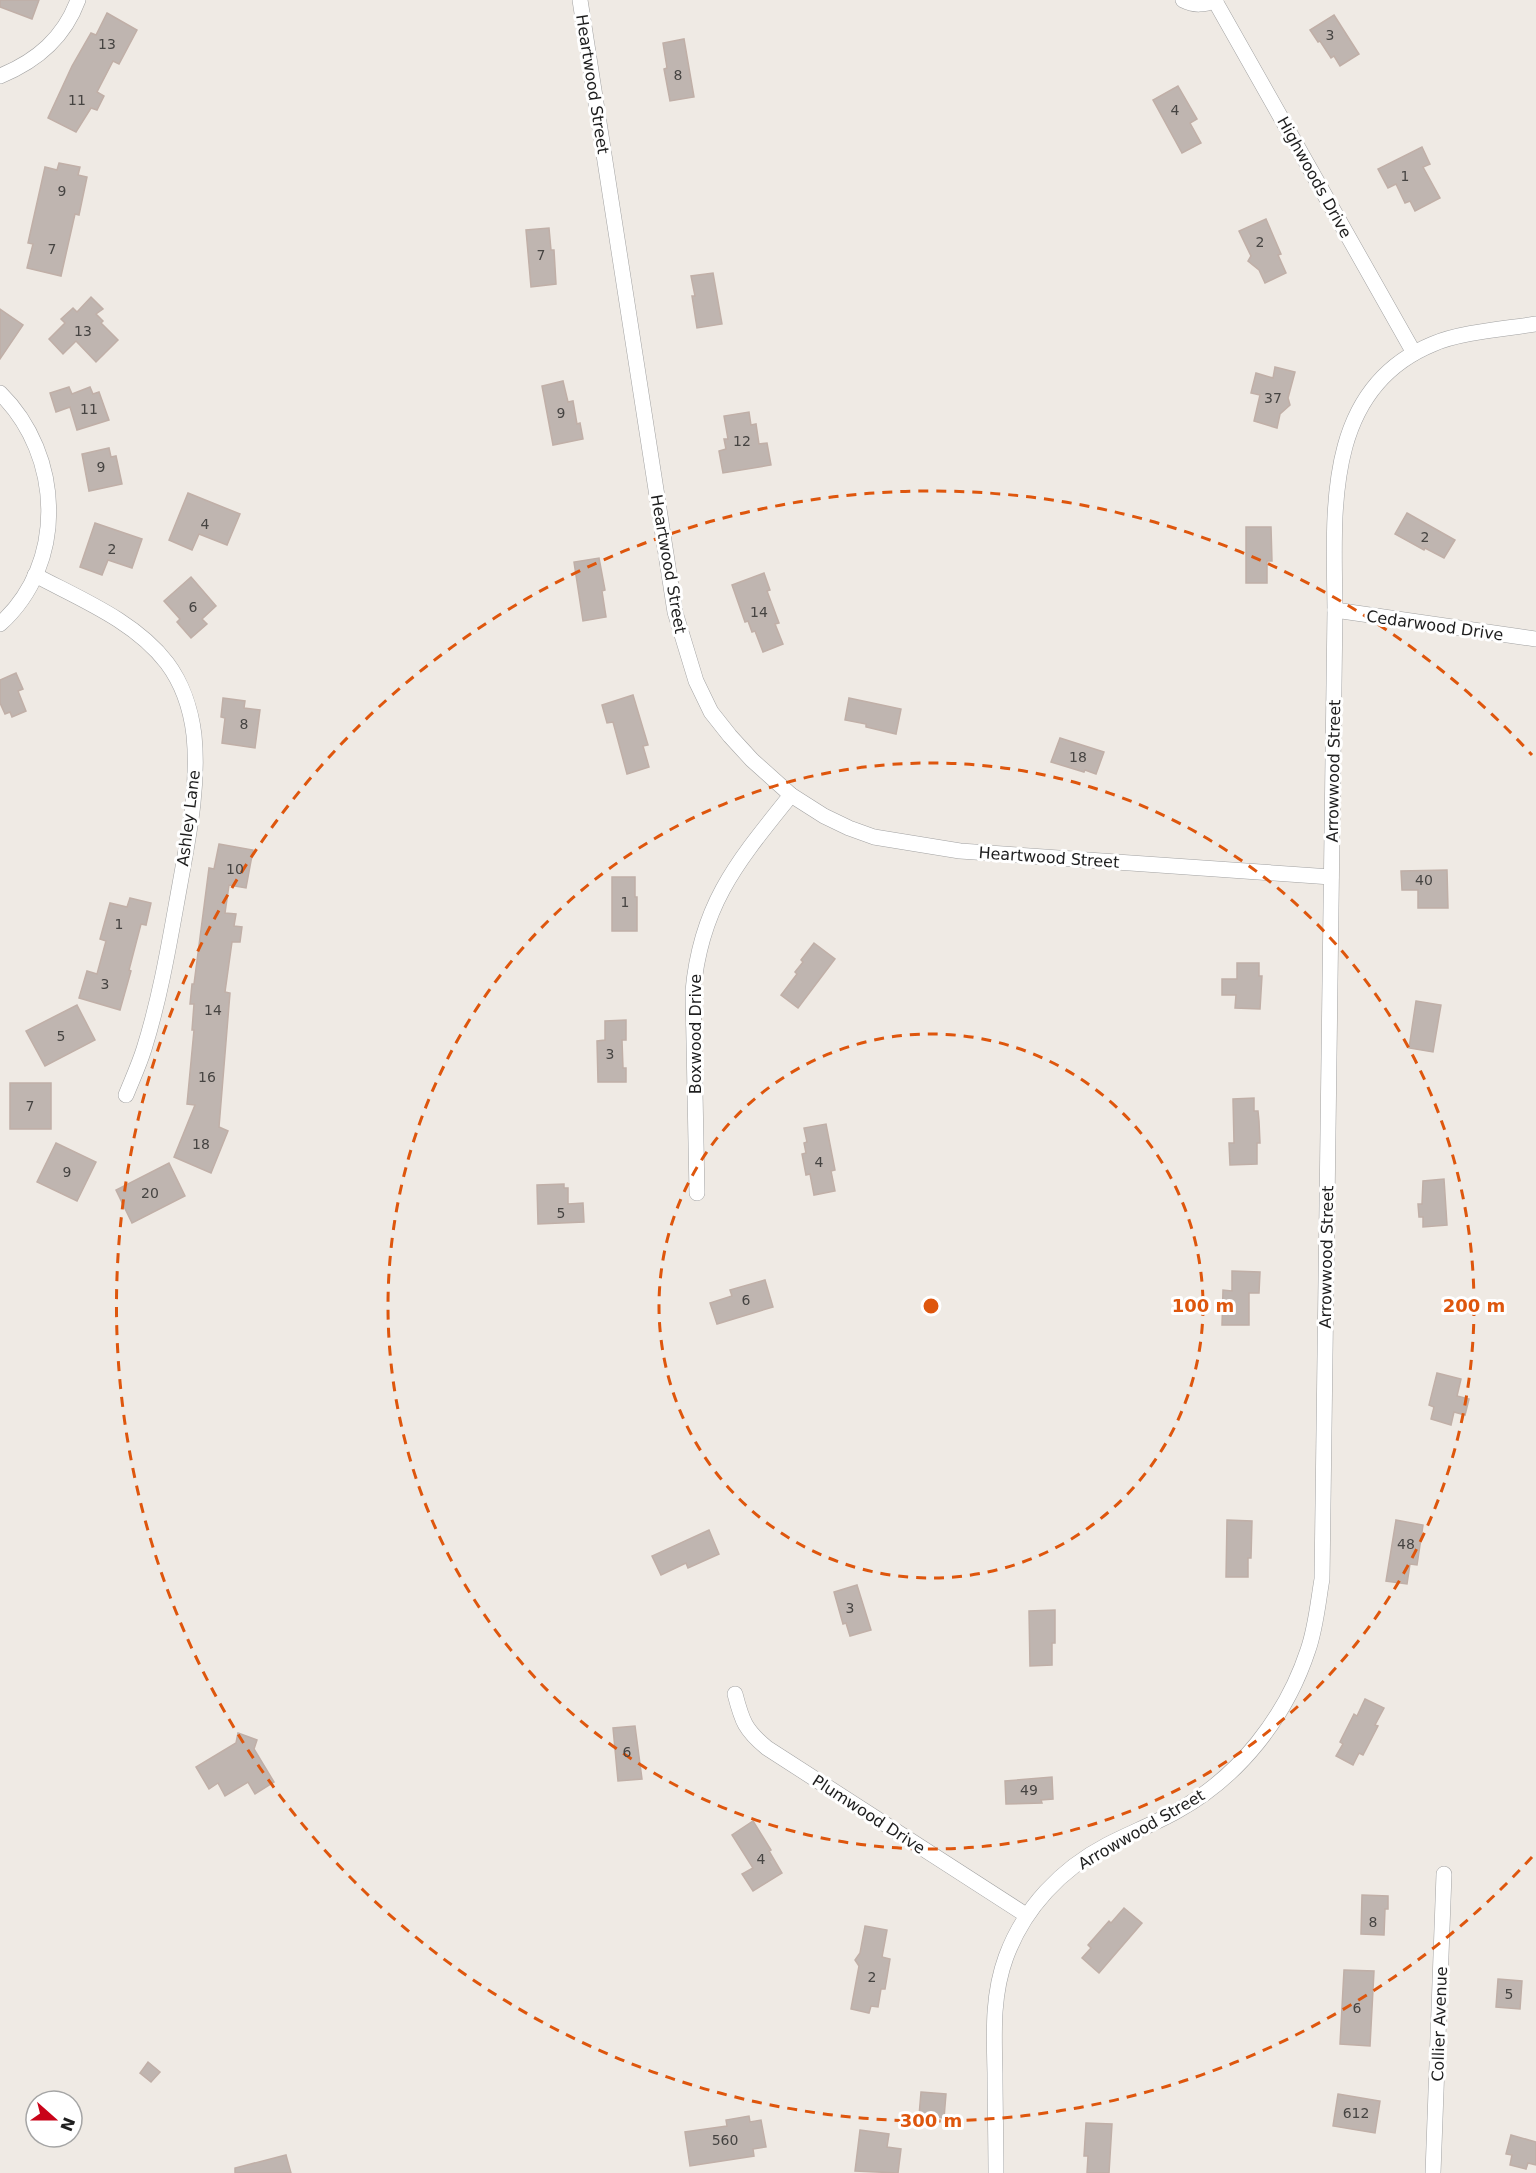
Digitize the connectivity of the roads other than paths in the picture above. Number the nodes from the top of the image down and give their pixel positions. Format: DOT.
graph roads {
  1 [pos="78,0"];
  2 [pos="580,0"];
  3 [pos="1183,0"];
  4 [pos="1216,0"];
  5 [pos="0,76"];
  6 [pos="1536,324"];
  7 [pos="1414,353"];
  8 [pos="0,393"];
  9 [pos="35,575"];
  10 [pos="1335,610"];
  11 [pos="0,624"];
  12 [pos="1536,639"];
  13 [pos="791,795"];
  14 [pos="1331,877"];
  15 [pos="126,1095"];
  16 [pos="697,1193"];
  17 [pos="735,1694"];
  18 [pos="1444,1874"];
  19 [pos="1026,1915"];
  20 [pos="996,2173"];
  21 [pos="1433,2173"];
  1 -- 5 [label="street"];
  2 -- 13 [label="street, Heartwood Street"];
  3 -- 4 [label="street, Highwoods Drive"];
  4 -- 7 [label="street, Highwoods Drive"];
  6 -- 7 [label="street, Arrowwood Street"];
  7 -- 10 [label="street, Arrowwood Street"];
  8 -- 9 [label="street"];
  9 -- 11 [label="street"];
  9 -- 15 [label="street, Ashley Lane"];
  10 -- 12 [label="street, Cedarwood Drive"];
  10 -- 14 [label="street, Arrowwood Street"];
  13 -- 14 [label="street, Heartwood Street"];
  13 -- 16 [label="street, Boxwood Drive"];
  14 -- 19 [label="street, Arrowwood Street"];
  17 -- 19 [label="street, Plumwood Drive"];
  18 -- 21 [label="street, Collier Avenue"];
  19 -- 20 [label="street, Arrowwood Street"];
}
